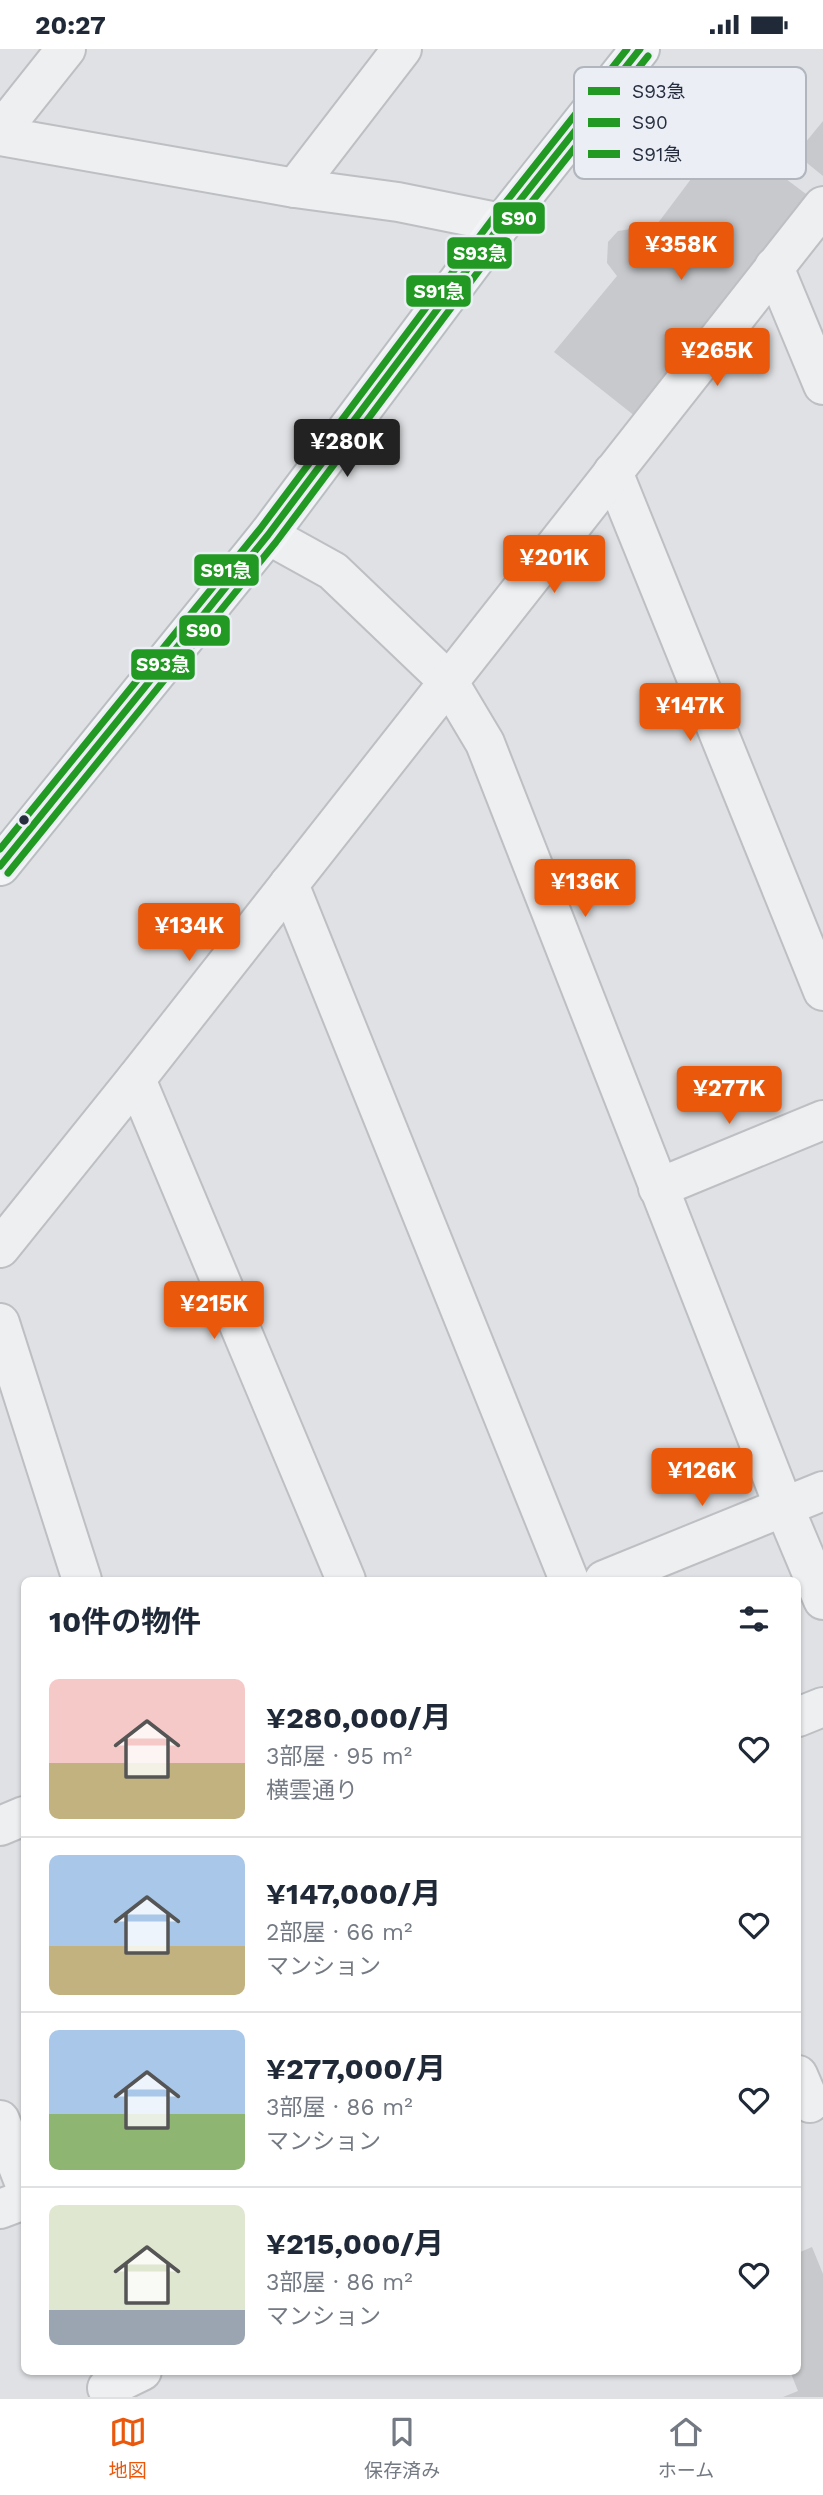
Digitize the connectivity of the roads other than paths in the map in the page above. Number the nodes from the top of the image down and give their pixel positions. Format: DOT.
graph roads {
  1 [pos="66,49"];
  2 [pos="402,49"];
  3 [pos="640,49"];
  4 [pos="626,67"];
  5 [pos="574,132"];
  6 [pos="0,134"];
  7 [pos="295,188"];
  8 [pos="823,206"];
  9 [pos="502,223"];
  10 [pos="774,267"];
  11 [pos="823,385"];
  12 [pos="613,472"];
  13 [pos="268,535"];
  14 [pos="448,681"];
  15 [pos="0,866"];
  16 [pos="289,884"];
  17 [pos="823,991"];
  18 [pos="136,1079"];
  19 [pos="823,1120"];
  20 [pos="659,1188"];
  21 [pos="0,1248"];
  22 [pos="0,1323"];
  23 [pos="823,1491"];
  24 [pos="784,1507"];
  25 [pos="81,1577"];
  26 [pos="345,1577"];
  27 [pos="568,1577"];
  28 [pos="611,1577"];
  29 [pos="823,1600"];
  30 [pos="823,1707"];
  31 [pos="801,1716"];
  32 [pos="21,1817"];
  33 [pos="0,1826"];
  34 [pos="0,2120"];
  35 [pos="21,2174"];
  36 [pos="21,2201"];
  37 [pos="0,2209"];
  38 [pos="132,2375"];
  39 [pos="106,2385"];
  1 -- 6 [label="street"];
  2 -- 7 [label="street"];
  3 -- 4 [label="main road"];
  5 -- 9 [label="main road"];
  6 -- 7 [label="street"];
  7 -- 9 [label="street"];
  8 -- 10 [label="street"];
  9 -- 13 [label="main road"];
  10 -- 11 [label="street"];
  10 -- 12 [label="street"];
  12 -- 14 [label="street"];
  12 -- 17 [label="street"];
  13 -- 14 [label="street"];
  13 -- 15 [label="main road"];
  14 -- 16 [label="street"];
  14 -- 20 [label="street"];
  16 -- 18 [label="street"];
  16 -- 27 [label="street"];
  18 -- 21 [label="street"];
  18 -- 26 [label="street"];
  19 -- 20 [label="street"];
  20 -- 24 [label="street"];
  22 -- 25 [label="street"];
  23 -- 24 [label="street"];
  24 -- 28 [label="street"];
  24 -- 29 [label="street"];
  30 -- 31 [label="street"];
  32 -- 33 [label="street"];
  34 -- 35 [label="street"];
  36 -- 37 [label="street"];
  38 -- 39 [label="street"];
}
